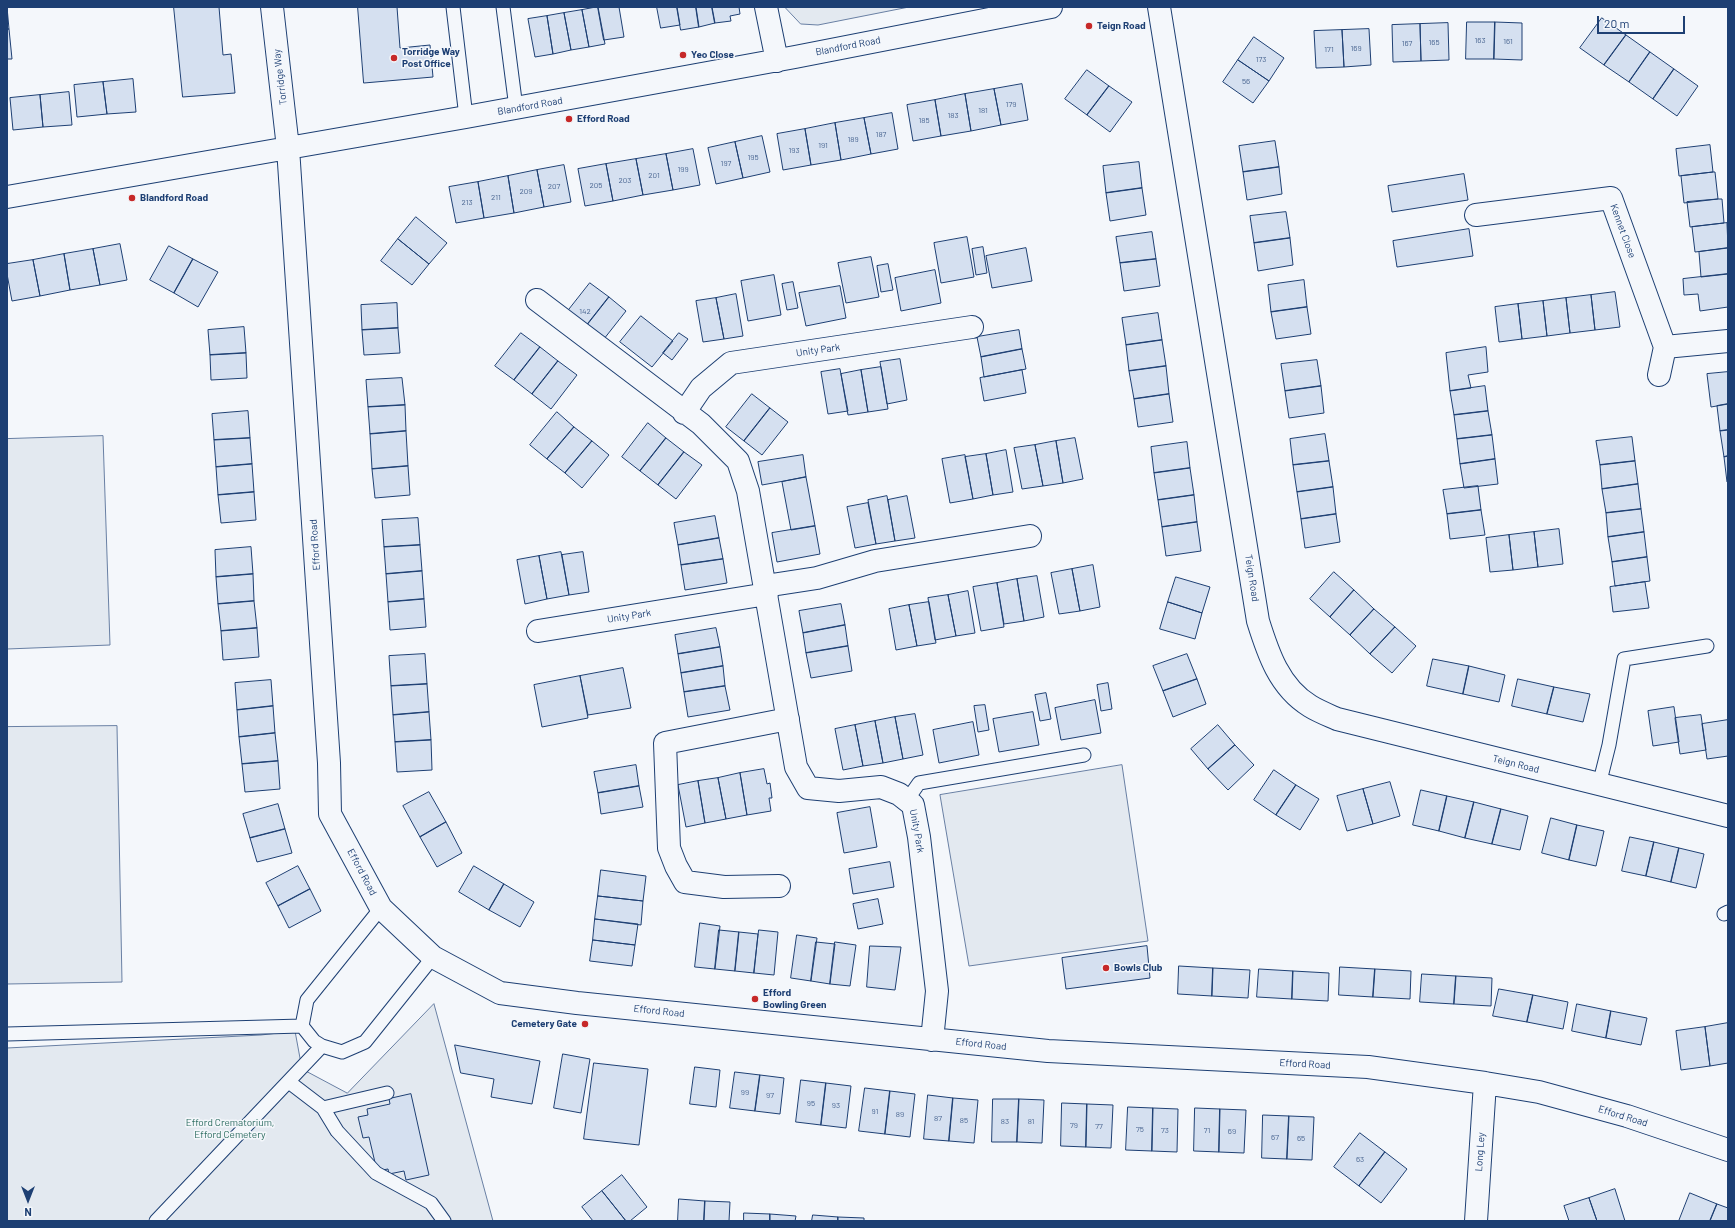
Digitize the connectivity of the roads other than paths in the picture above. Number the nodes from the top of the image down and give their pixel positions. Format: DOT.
graph roads {
  1 [pos="272,7"];
  2 [pos="452,7"];
  3 [pos="503,7"];
  4 [pos="766,7"];
  5 [pos="1051,7"];
  6 [pos="1159,7"];
  7 [pos="777,60"];
  8 [pos="516,108"];
  9 [pos="466,117"];
  10 [pos="288,148"];
  11 [pos="7,197"];
  12 [pos="1476,215"];
  13 [pos="537,300"];
  14 [pos="972,327"];
  15 [pos="1728,341"];
  16 [pos="1665,347"];
  17 [pos="1659,375"];
  18 [pos="684,412"];
  19 [pos="1030,536"];
  20 [pos="766,590"];
  21 [pos="538,631"];
  22 [pos="1707,646"];
  23 [pos="788,719"];
  24 [pos="1084,755"];
  25 [pos="1599,785"];
  26 [pos="907,800"];
  27 [pos="1728,816"];
  28 [pos="779,886"];
  29 [pos="381,908"];
  30 [pos="433,957"];
  31 [pos="302,1026"];
  32 [pos="7,1034"];
  33 [pos="932,1040"];
  34 [pos="322,1046"];
  35 [pos="289,1082"];
  36 [pos="1485,1083"];
  37 [pos="387,1093"];
  38 [pos="323,1108"];
  39 [pos="1728,1150"];
  40 [pos="156,1221"];
  41 [pos="444,1221"];
  42 [pos="1476,1221"];
  1 -- 10 [label="street, Torridge Way"];
  2 -- 9 [label="lane"];
  3 -- 8 [label="lane"];
  4 -- 7 [label="street"];
  5 -- 7 [label="street, Blandford Road"];
  6 -- 25 [label="street, Teign Road"];
  7 -- 8 [label="street, Blandford Road"];
  8 -- 9 [label="street, Blandford Road"];
  9 -- 10 [label="street, Blandford Road"];
  10 -- 11 [label="street, Blandford Road"];
  10 -- 29 [label="street, Efford Road"];
  12 -- 16 [label="street, Kennet Close"];
  13 -- 18 [label="street, Unity Park"];
  14 -- 18 [label="street, Unity Park"];
  15 -- 16 [label="street"];
  16 -- 17 [label="street"];
  18 -- 20 [label="street, Unity Park"];
  19 -- 20 [label="street, Unity Park"];
  20 -- 21 [label="street, Unity Park"];
  20 -- 23 [label="street, Unity Park"];
  22 -- 25 [label="lane"];
  23 -- 26 [label="street, Unity Park"];
  23 -- 28 [label="street"];
  24 -- 26 [label="lane"];
  25 -- 27 [label="street, Teign Road"];
  26 -- 33 [label="street, Unity Park"];
  29 -- 30 [label="street, Efford Road"];
  29 -- 31 [label="lane"];
  30 -- 33 [label="street, Efford Road"];
  30 -- 34 [label="lane"];
  31 -- 32 [label="lane"];
  31 -- 34 [label="lane"];
  33 -- 36 [label="street, Efford Road"];
  34 -- 35 [label="lane"];
  35 -- 38 [label="lane"];
  35 -- 40 [label="lane"];
  36 -- 39 [label="street, Efford Road"];
  36 -- 42 [label="street, Long Ley"];
  37 -- 38 [label="lane"];
  38 -- 41 [label="lane"];
}
